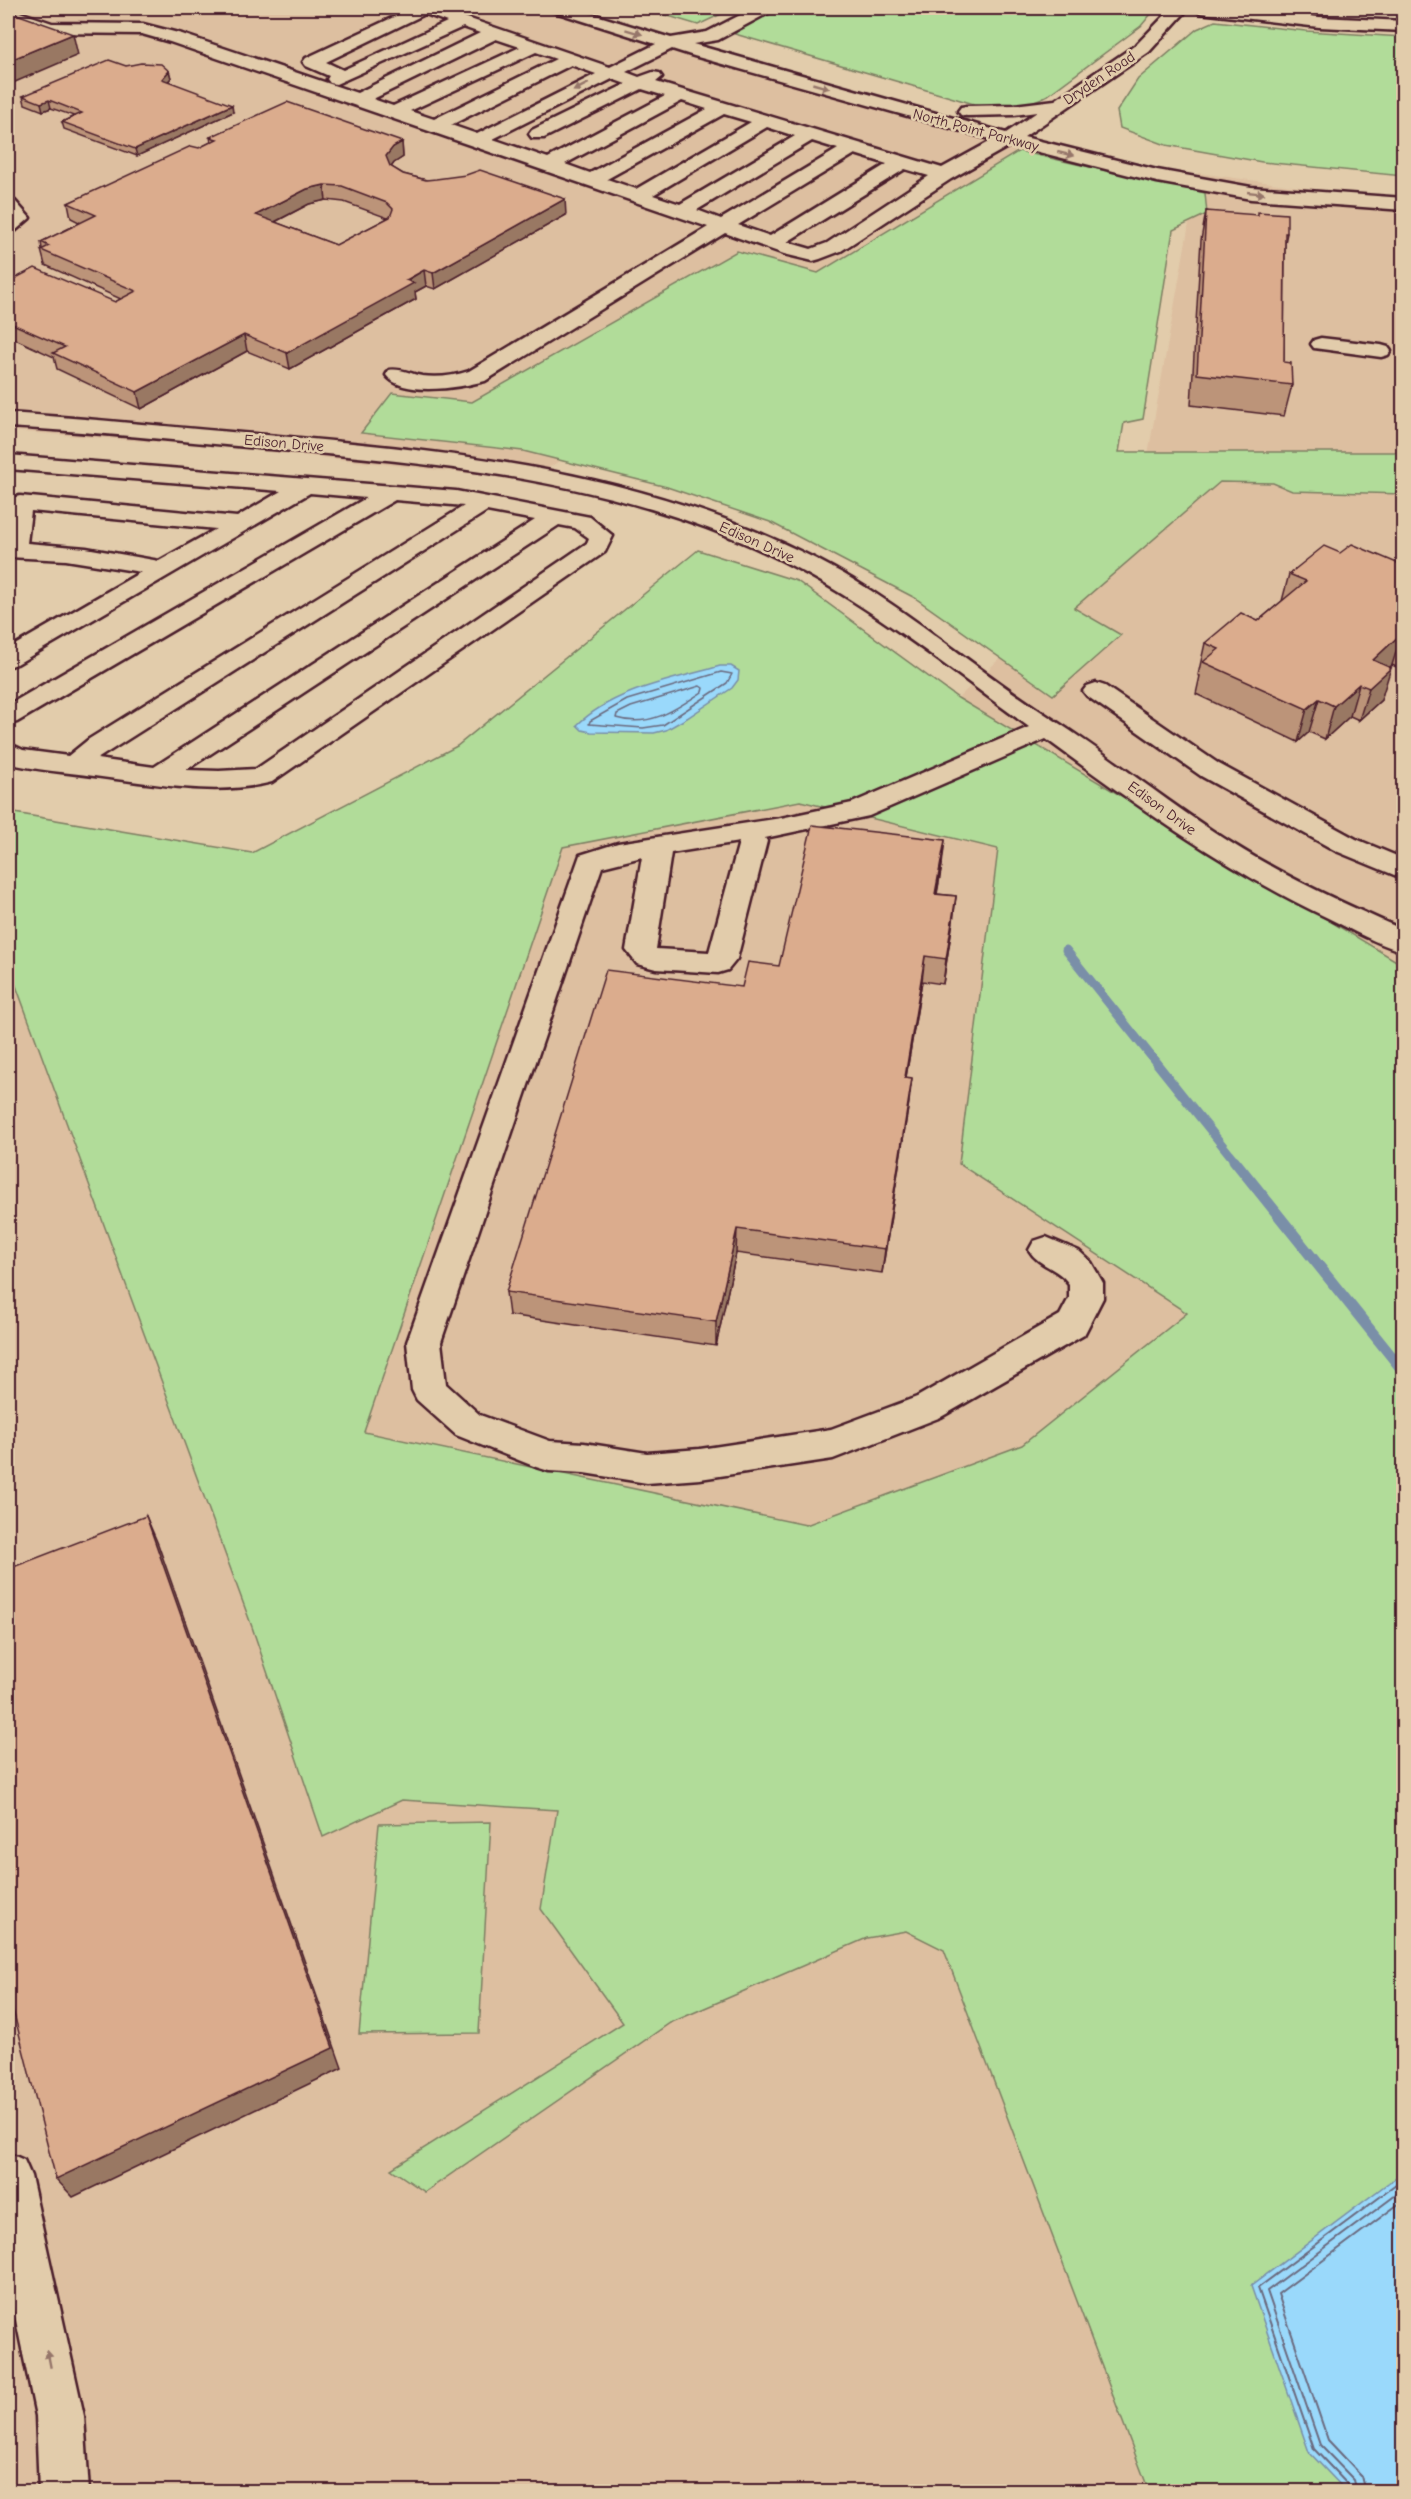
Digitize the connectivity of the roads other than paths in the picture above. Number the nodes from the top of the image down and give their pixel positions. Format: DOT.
graph roads {
  1 [pos="425,8"];
  2 [pos="558,8"];
  3 [pos="766,8"];
  4 [pos="1180,8"];
  5 [pos="1200,8"];
  6 [pos="8,12"];
  7 [pos="462,21"];
  8 [pos="671,23"];
  9 [pos="1404,26"];
  10 [pos="496,32"];
  11 [pos="712,36"];
  12 [pos="734,42"];
  13 [pos="670,43"];
  14 [pos="536,46"];
  15 [pos="700,52"];
  16 [pos="572,58"];
  17 [pos="610,72"];
  18 [pos="343,76"];
  19 [pos="640,83"];
  20 [pos="873,83"];
  21 [pos="319,87"];
  22 [pos="680,95"];
  23 [pos="357,99"];
  24 [pos="1063,102"];
  25 [pos="723,107"];
  26 [pos="967,111"];
  27 [pos="394,112"];
  28 [pos="767,120"];
  29 [pos="1063,123"];
  30 [pos="435,126"];
  31 [pos="1024,127"];
  32 [pos="811,134"];
  33 [pos="478,140"];
  34 [pos="1009,140"];
  35 [pos="853,147"];
  36 [pos="506,150"];
  37 [pos="903,162"];
  38 [pos="549,165"];
  39 [pos="1233,172"];
  40 [pos="944,175"];
  41 [pos="1292,178"];
  42 [pos="592,180"];
  43 [pos="1404,186"];
  44 [pos="638,196"];
  45 [pos="1404,204"];
  46 [pos="8,205"];
  47 [pos="682,211"];
  48 [pos="723,226"];
  49 [pos="8,227"];
  50 [pos="772,243"];
  51 [pos="1321,344"];
  52 [pos="1381,351"];
  53 [pos="397,375"];
  54 [pos="8,420"];
  55 [pos="18,463"];
  56 [pos="306,486"];
  57 [pos="391,493"];
  58 [pos="20,503"];
  59 [pos="482,503"];
  60 [pos="555,517"];
  61 [pos="241,524"];
  62 [pos="11,550"];
  63 [pos="163,569"];
  64 [pos="8,659"];
  65 [pos="1096,691"];
  66 [pos="8,716"];
  67 [pos="1050,728"];
  68 [pos="10,755"];
  69 [pos="74,765"];
  70 [pos="160,775"];
  71 [pos="747,832"];
  72 [pos="658,846"];
  73 [pos="1404,870"];
  74 [pos="1404,942"];
  75 [pos="1046,1250"];
  76 [pos="8,2176"];
  77 [pos="64,2492"];
  1 -- 7 [label="street"];
  1 -- 18 [label="street"];
  2 -- 13 [label="street, North Point Parkway, one-way"];
  3 -- 11 [label="street"];
  4 -- 24 [label="street, Dryden Road"];
  5 -- 9 [label="street"];
  6 -- 21 [label="street, Dryden Road"];
  7 -- 10 [label="street"];
  7 -- 18 [label="street"];
  8 -- 11 [label="street"];
  10 -- 14 [label="street"];
  10 -- 23 [label="street"];
  11 -- 12 [label="street"];
  11 -- 13 [label="street"];
  11 -- 15 [label="street"];
  13 -- 15 [label="street, North Point Parkway"];
  13 -- 17 [label="street"];
  14 -- 16 [label="street"];
  14 -- 27 [label="street"];
  15 -- 19 [label="street"];
  15 -- 34 [label="street, North Point Parkway, one-way"];
  16 -- 17 [label="street"];
  16 -- 30 [label="street"];
  17 -- 19 [label="street"];
  17 -- 33 [label="street, one-way"];
  18 -- 21 [label="street"];
  19 -- 22 [label="street"];
  19 -- 36 [label="street"];
  20 -- 26 [label="street, North Point Parkway"];
  21 -- 23 [label="street, Dryden Road"];
  22 -- 25 [label="street"];
  22 -- 38 [label="street"];
  23 -- 27 [label="street, Dryden Road"];
  24 -- 26 [label="street"];
  24 -- 29 [label="street"];
  24 -- 31 [label="street, Dryden Road"];
  25 -- 28 [label="street"];
  25 -- 42 [label="street"];
  26 -- 31 [label="street, North Point Parkway"];
  27 -- 30 [label="street, Dryden Road"];
  28 -- 32 [label="street"];
  28 -- 44 [label="street"];
  30 -- 33 [label="street, Dryden Road"];
  31 -- 34 [label="street, Dryden Road"];
  31 -- 39 [label="street, North Point Parkway"];
  32 -- 35 [label="street"];
  32 -- 47 [label="street"];
  33 -- 36 [label="street, Dryden Road"];
  34 -- 40 [label="street, Dryden Road"];
  34 -- 45 [label="street, North Point Parkway, one-way"];
  35 -- 37 [label="street"];
  35 -- 48 [label="street"];
  36 -- 38 [label="street, Dryden Road"];
  37 -- 40 [label="street"];
  37 -- 50 [label="street"];
  38 -- 42 [label="street, Dryden Road"];
  40 -- 50 [label="street, Dryden Road"];
  41 -- 43 [label="street"];
  42 -- 44 [label="street, Dryden Road"];
  44 -- 47 [label="street, Dryden Road"];
  46 -- 49 [label="street"];
  47 -- 48 [label="street, Dryden Road"];
  48 -- 50 [label="street, Dryden Road"];
  48 -- 53 [label="street"];
  51 -- 52 [label="street"];
  54 -- 67 [label="street, Edison Drive"];
  55 -- 56 [label="street"];
  55 -- 58 [label="street"];
  56 -- 57 [label="street"];
  56 -- 61 [label="street"];
  57 -- 59 [label="street"];
  57 -- 66 [label="street"];
  58 -- 61 [label="street"];
  58 -- 62 [label="street"];
  59 -- 60 [label="street"];
  59 -- 69 [label="street"];
  60 -- 70 [label="street"];
  60 -- 70 [label="street"];
  61 -- 63 [label="street"];
  62 -- 63 [label="street"];
  63 -- 64 [label="street"];
  65 -- 73 [label="street"];
  67 -- 71 [label="street"];
  67 -- 74 [label="street, Edison Drive"];
  68 -- 69 [label="street"];
  69 -- 70 [label="street"];
  71 -- 72 [label="street"];
  71 -- 72 [label="street"];
  72 -- 75 [label="street"];
  77 -- 76 [label="street, one-way"];
}
